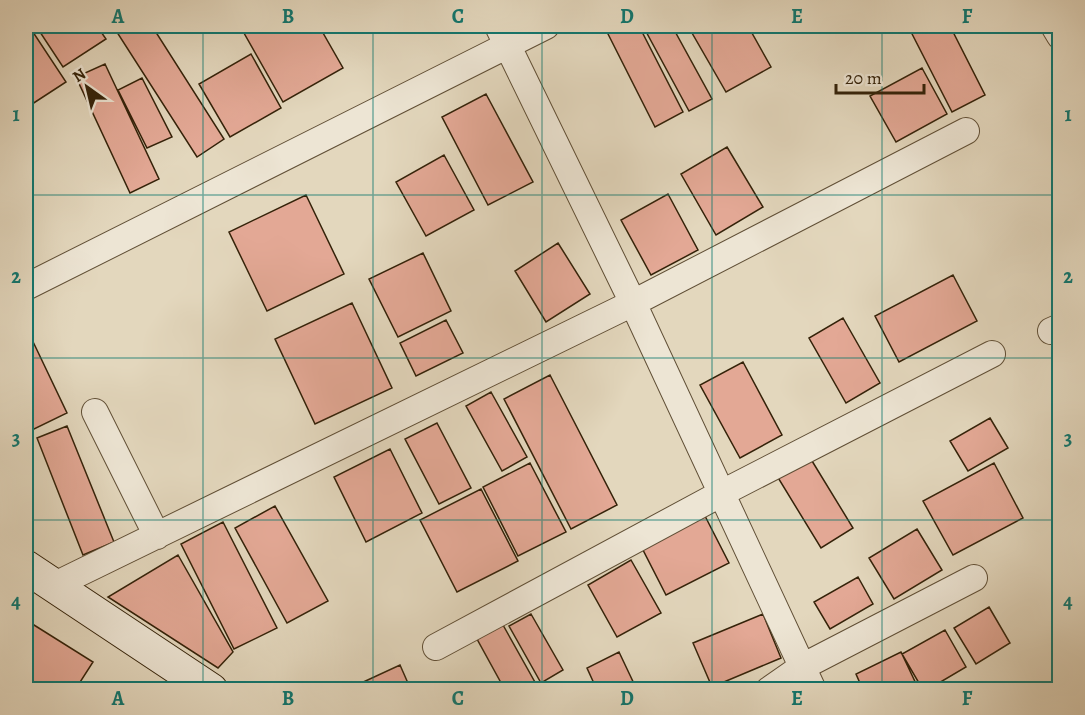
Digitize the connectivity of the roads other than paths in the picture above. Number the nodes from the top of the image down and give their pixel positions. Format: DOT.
graph roads {
  1 [pos="546,26"];
  2 [pos="1054,26"];
  3 [pos="503,35"];
  4 [pos="1059,36"];
  5 [pos="966,131"];
  6 [pos="26,287"];
  7 [pos="633,303"];
  8 [pos="992,354"];
  9 [pos="95,412"];
  10 [pos="722,494"];
  11 [pos="157,536"];
  12 [pos="26,567"];
  13 [pos="974,578"];
  14 [pos="55,585"];
  15 [pos="436,647"];
  16 [pos="807,678"];
  17 [pos="211,690"];
  18 [pos="769,690"];
  1 -- 3 [label="street"];
  2 -- 4 [label="street"];
  3 -- 6 [label="street"];
  3 -- 7 [label="street"];
  5 -- 7 [label="street"];
  7 -- 10 [label="street"];
  7 -- 11 [label="street"];
  8 -- 10 [label="street"];
  9 -- 11 [label="street"];
  10 -- 15 [label="street"];
  10 -- 16 [label="street"];
  11 -- 14 [label="street"];
  12 -- 14 [label="street"];
  13 -- 16 [label="street"];
  14 -- 17 [label="street"];
  16 -- 18 [label="street"];
}
